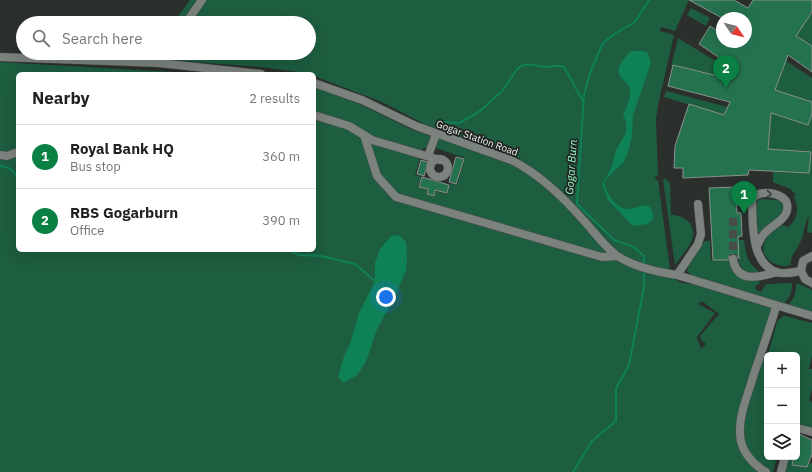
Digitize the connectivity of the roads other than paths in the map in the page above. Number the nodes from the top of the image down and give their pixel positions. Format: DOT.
graph roads {
  1 [pos="202,0"];
  2 [pos="191,16"];
  3 [pos="0,57"];
  4 [pos="16,58"];
  5 [pos="68,60"];
  6 [pos="161,60"];
  7 [pos="159,64"];
  8 [pos="241,72"];
  9 [pos="316,84"];
  10 [pos="316,116"];
  11 [pos="436,134"];
  12 [pos="364,135"];
  13 [pos="16,153"];
  14 [pos="0,154"];
  15 [pos="428,156"];
  16 [pos="440,160"];
  17 [pos="698,204"];
  18 [pos="757,246"];
  19 [pos="617,256"];
  20 [pos="812,256"];
  21 [pos="733,259"];
  22 [pos="801,271"];
  23 [pos="777,272"];
  24 [pos="677,275"];
  25 [pos="812,283"];
  26 [pos="776,307"];
  27 [pos="812,316"];
  28 [pos="800,429"];
  29 [pos="812,432"];
  30 [pos="784,460"];
  31 [pos="766,472"];
  32 [pos="781,472"];
  1 -- 2 [label="street"];
  3 -- 4 [label="street"];
  5 -- 7 [label="street"];
  6 -- 7 [label="street"];
  7 -- 8 [label="street"];
  9 -- 11 [label="street, Gogar Station Road"];
  10 -- 12 [label="street"];
  11 -- 15 [label="street"];
  11 -- 19 [label="street, Gogar Station Road"];
  12 -- 15 [label="street"];
  12 -- 19 [label="street"];
  13 -- 14 [label="street"];
  15 -- 16 [label="street"];
  17 -- 24 [label="street"];
  18 -- 18 [label="street, one-way"];
  18 -- 23 [label="street"];
  19 -- 24 [label="street, Gogar Station Road"];
  20 -- 22 [label="street"];
  21 -- 23 [label="street"];
  22 -- 23 [label="street"];
  22 -- 25 [label="street"];
  24 -- 26 [label="street, Gogar Station Road"];
  26 -- 27 [label="street, Gogar Station Road"];
  26 -- 31 [label="street"];
  28 -- 29 [label="street"];
  30 -- 32 [label="street"];
}
